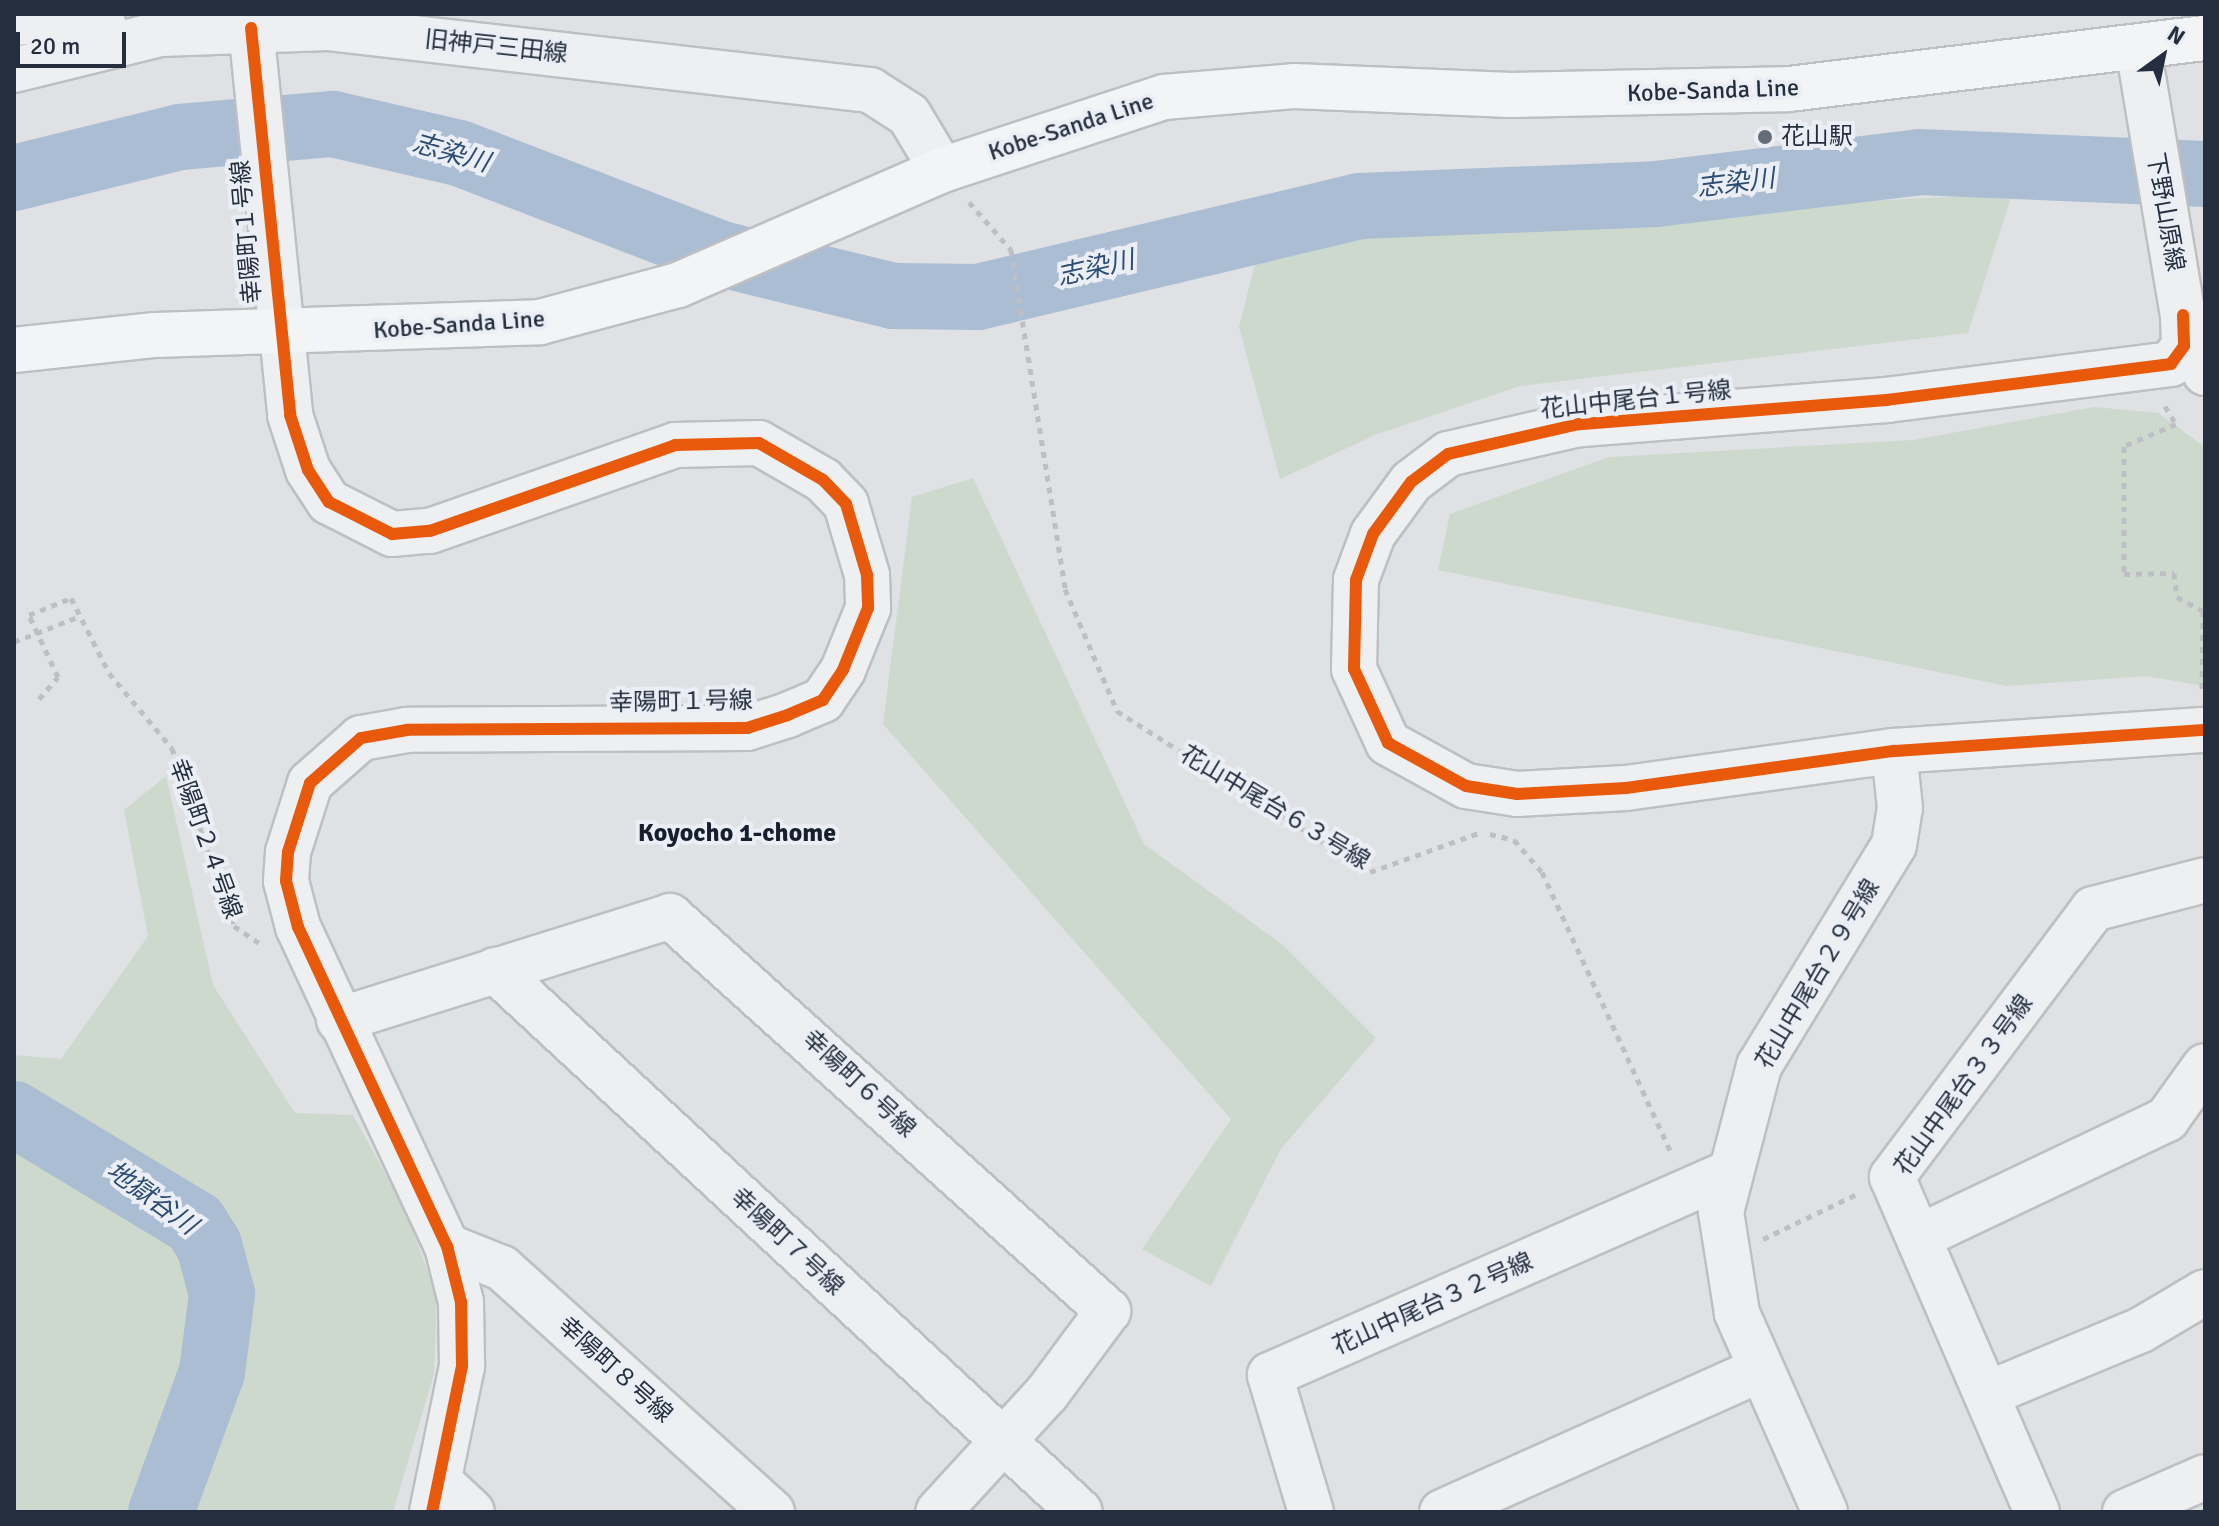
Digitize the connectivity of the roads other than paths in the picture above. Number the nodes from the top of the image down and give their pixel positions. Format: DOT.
graph roads {
  1 [pos="14,23"];
  2 [pos="251,28"];
  3 [pos="2205,38"];
  4 [pos="110,45"];
  5 [pos="2138,47"];
  6 [pos="14,70"];
  7 [pos="942,170"];
  8 [pos="2183,315"];
  9 [pos="279,336"];
  10 [pos="14,350"];
  11 [pos="2205,373"];
  12 [pos="2203,730"];
  13 [pos="1894,751"];
  14 [pos="2205,880"];
  15 [pos="495,970"];
  16 [pos="339,1020"];
  17 [pos="2205,1066"];
  18 [pos="1708,1183"];
  19 [pos="1919,1237"];
  20 [pos="447,1246"];
  21 [pos="2205,1292"];
  22 [pos="1762,1369"];
  23 [pos="1987,1394"];
  24 [pos="1003,1442"];
  25 [pos="2205,1477"];
  26 [pos="436,1497"];
  27 [pos="472,1512"];
  28 [pos="772,1512"];
  29 [pos="938,1512"];
  30 [pos="1080,1512"];
  31 [pos="1311,1512"];
  32 [pos="1442,1512"];
  33 [pos="1825,1512"];
  34 [pos="2037,1512"];
  35 [pos="2125,1512"];
  1 -- 4 [label="street"];
  2 -- 4 [label="street, 旧神戸三田線"];
  2 -- 7 [label="street, 旧神戸三田線"];
  2 -- 9 [label="street, 幸陽町１号線"];
  3 -- 5 [label="main road, Kobe-Sanda Line"];
  4 -- 6 [label="street, 旧神戸三田線"];
  5 -- 7 [label="main road, Kobe-Sanda Line"];
  5 -- 8 [label="street, 下野山原線"];
  7 -- 9 [label="main road, Kobe-Sanda Line"];
  8 -- 11 [label="street, 下野山原線"];
  8 -- 13 [label="street, 花山中尾台１号線"];
  9 -- 10 [label="main road, Kobe-Sanda Line"];
  9 -- 16 [label="street, 幸陽町１号線"];
  12 -- 13 [label="street, 花山中尾台１号線"];
  13 -- 18 [label="street, 花山中尾台２９号線"];
  14 -- 19 [label="street, 花山中尾台３３号線"];
  15 -- 16 [label="street, 幸陽町６号線"];
  15 -- 24 [label="street, 幸陽町７号線"];
  15 -- 24 [label="street, 幸陽町６号線"];
  16 -- 20 [label="street, 幸陽町１号線"];
  17 -- 19 [label="street"];
  18 -- 22 [label="street, 花山中尾台２９号線"];
  18 -- 31 [label="street, 花山中尾台３２号線"];
  19 -- 23 [label="street, 花山中尾台３３号線"];
  20 -- 26 [label="street, 幸陽町１号線"];
  20 -- 28 [label="street, 幸陽町８号線"];
  21 -- 23 [label="street"];
  22 -- 32 [label="street"];
  22 -- 33 [label="street, 花山中尾台２９号線"];
  23 -- 34 [label="street, 花山中尾台３３号線"];
  24 -- 29 [label="street, 幸陽町６号線"];
  24 -- 30 [label="street, 幸陽町７号線"];
  25 -- 35 [label="street"];
  26 -- 27 [label="street"];
}
